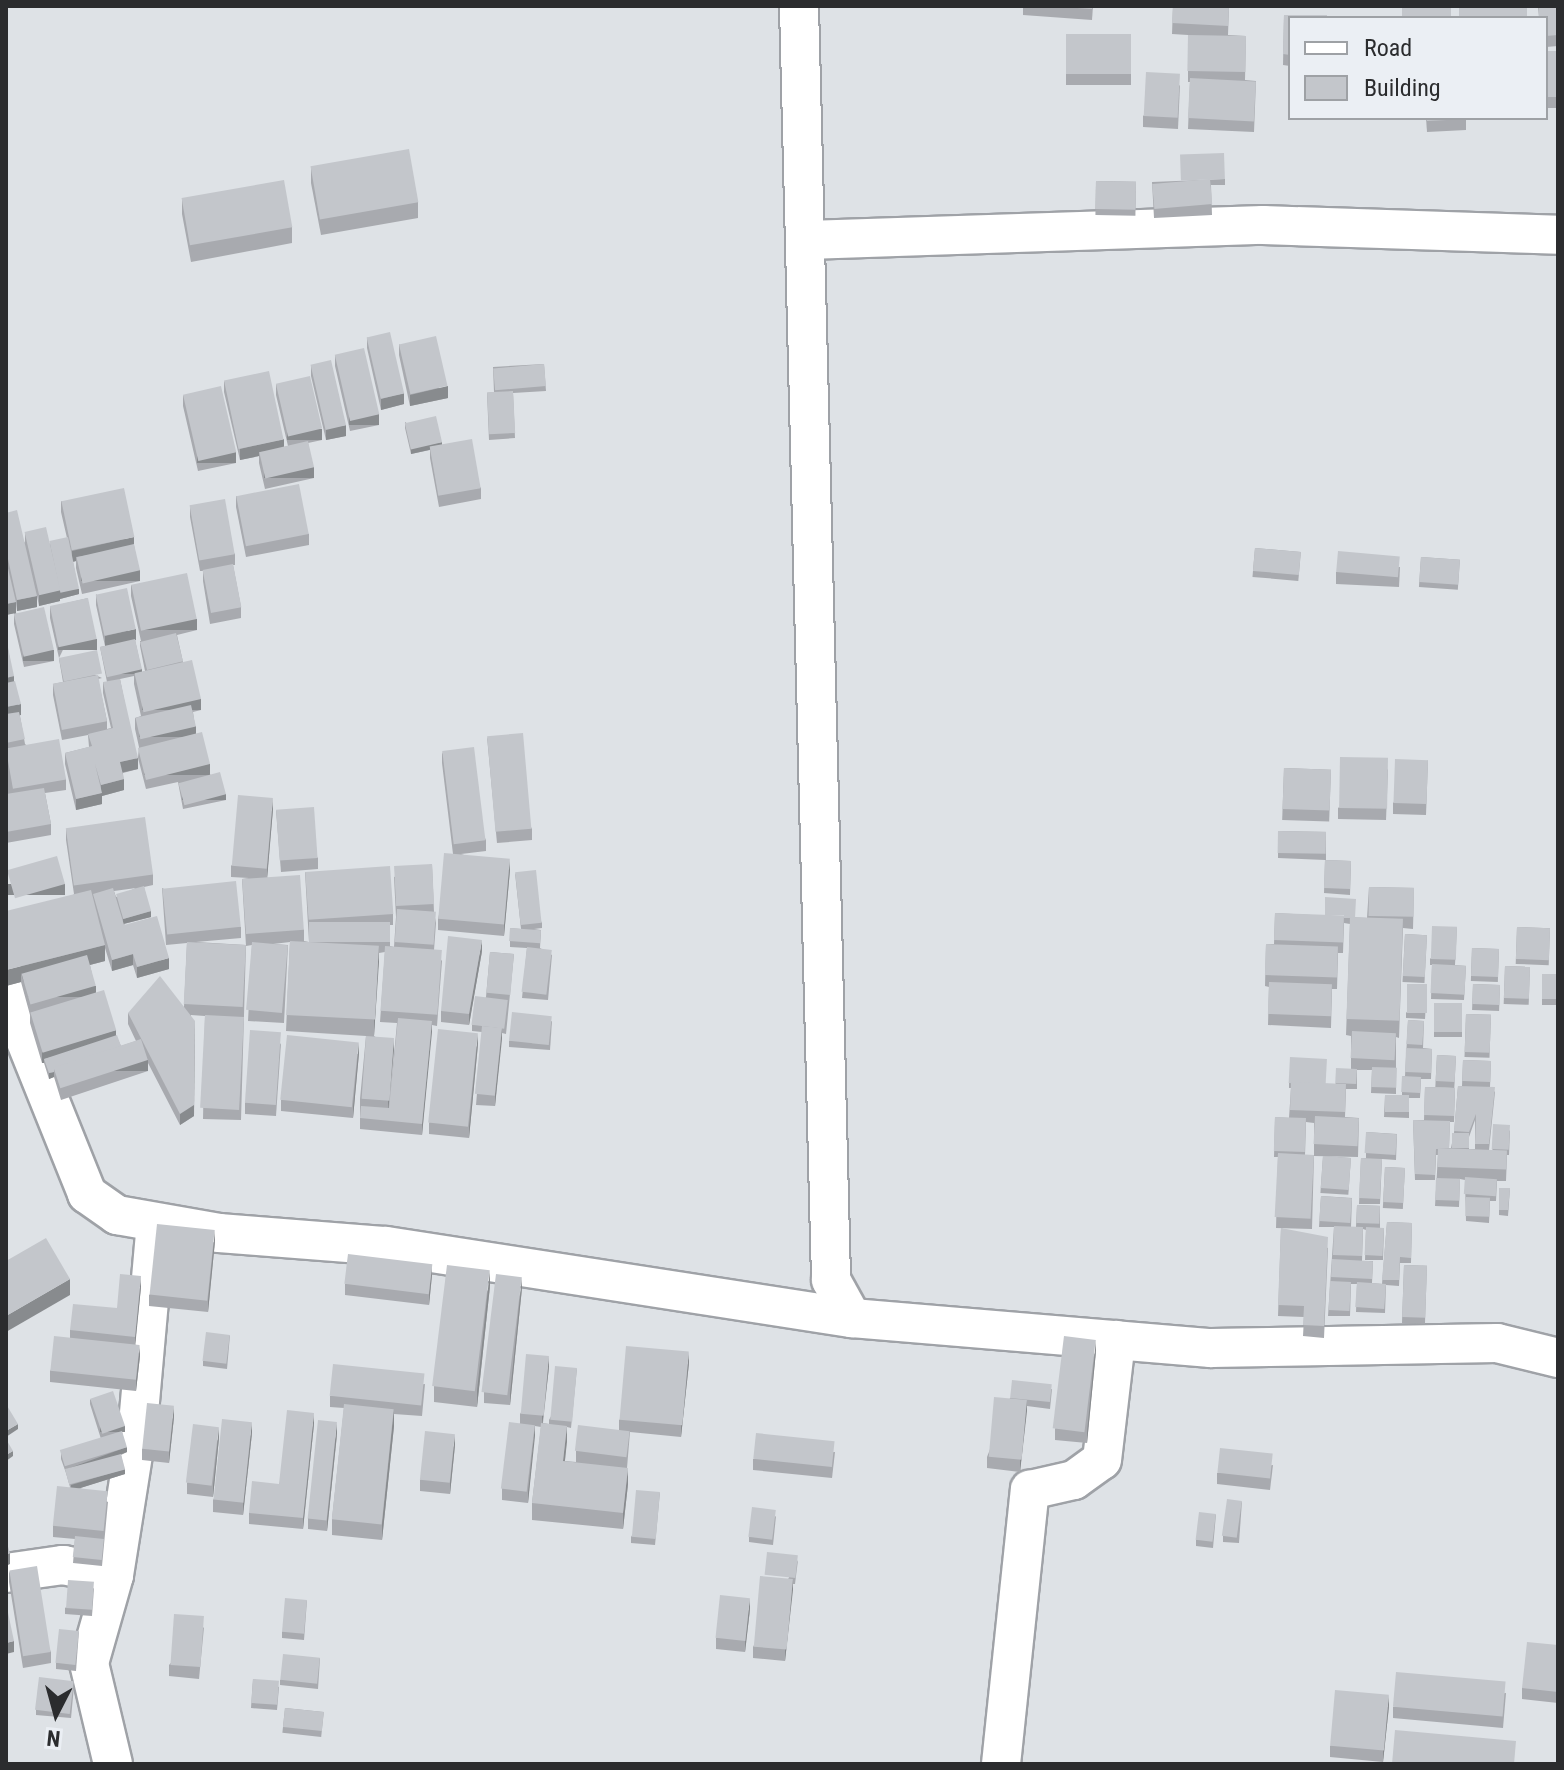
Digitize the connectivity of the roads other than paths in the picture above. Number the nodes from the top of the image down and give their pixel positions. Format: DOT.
graph roads {
  1 [pos="799,6"];
  2 [pos="1558,235"];
  3 [pos="807,240"];
  4 [pos="6,992"];
  5 [pos="156,1223"];
  6 [pos="852,1318"];
  7 [pos="1116,1340"];
  8 [pos="1558,1358"];
  9 [pos="6,1573"];
  10 [pos="114,1575"];
  11 [pos="113,1764"];
  12 [pos="1001,1764"];
  1 -- 3 [label="street"];
  2 -- 3 [label="street"];
  3 -- 6 [label="street"];
  4 -- 5 [label="street"];
  5 -- 6 [label="street"];
  5 -- 10 [label="street"];
  6 -- 7 [label="street"];
  7 -- 8 [label="street"];
  7 -- 12 [label="street"];
  9 -- 10 [label="street"];
  10 -- 11 [label="street"];
}
